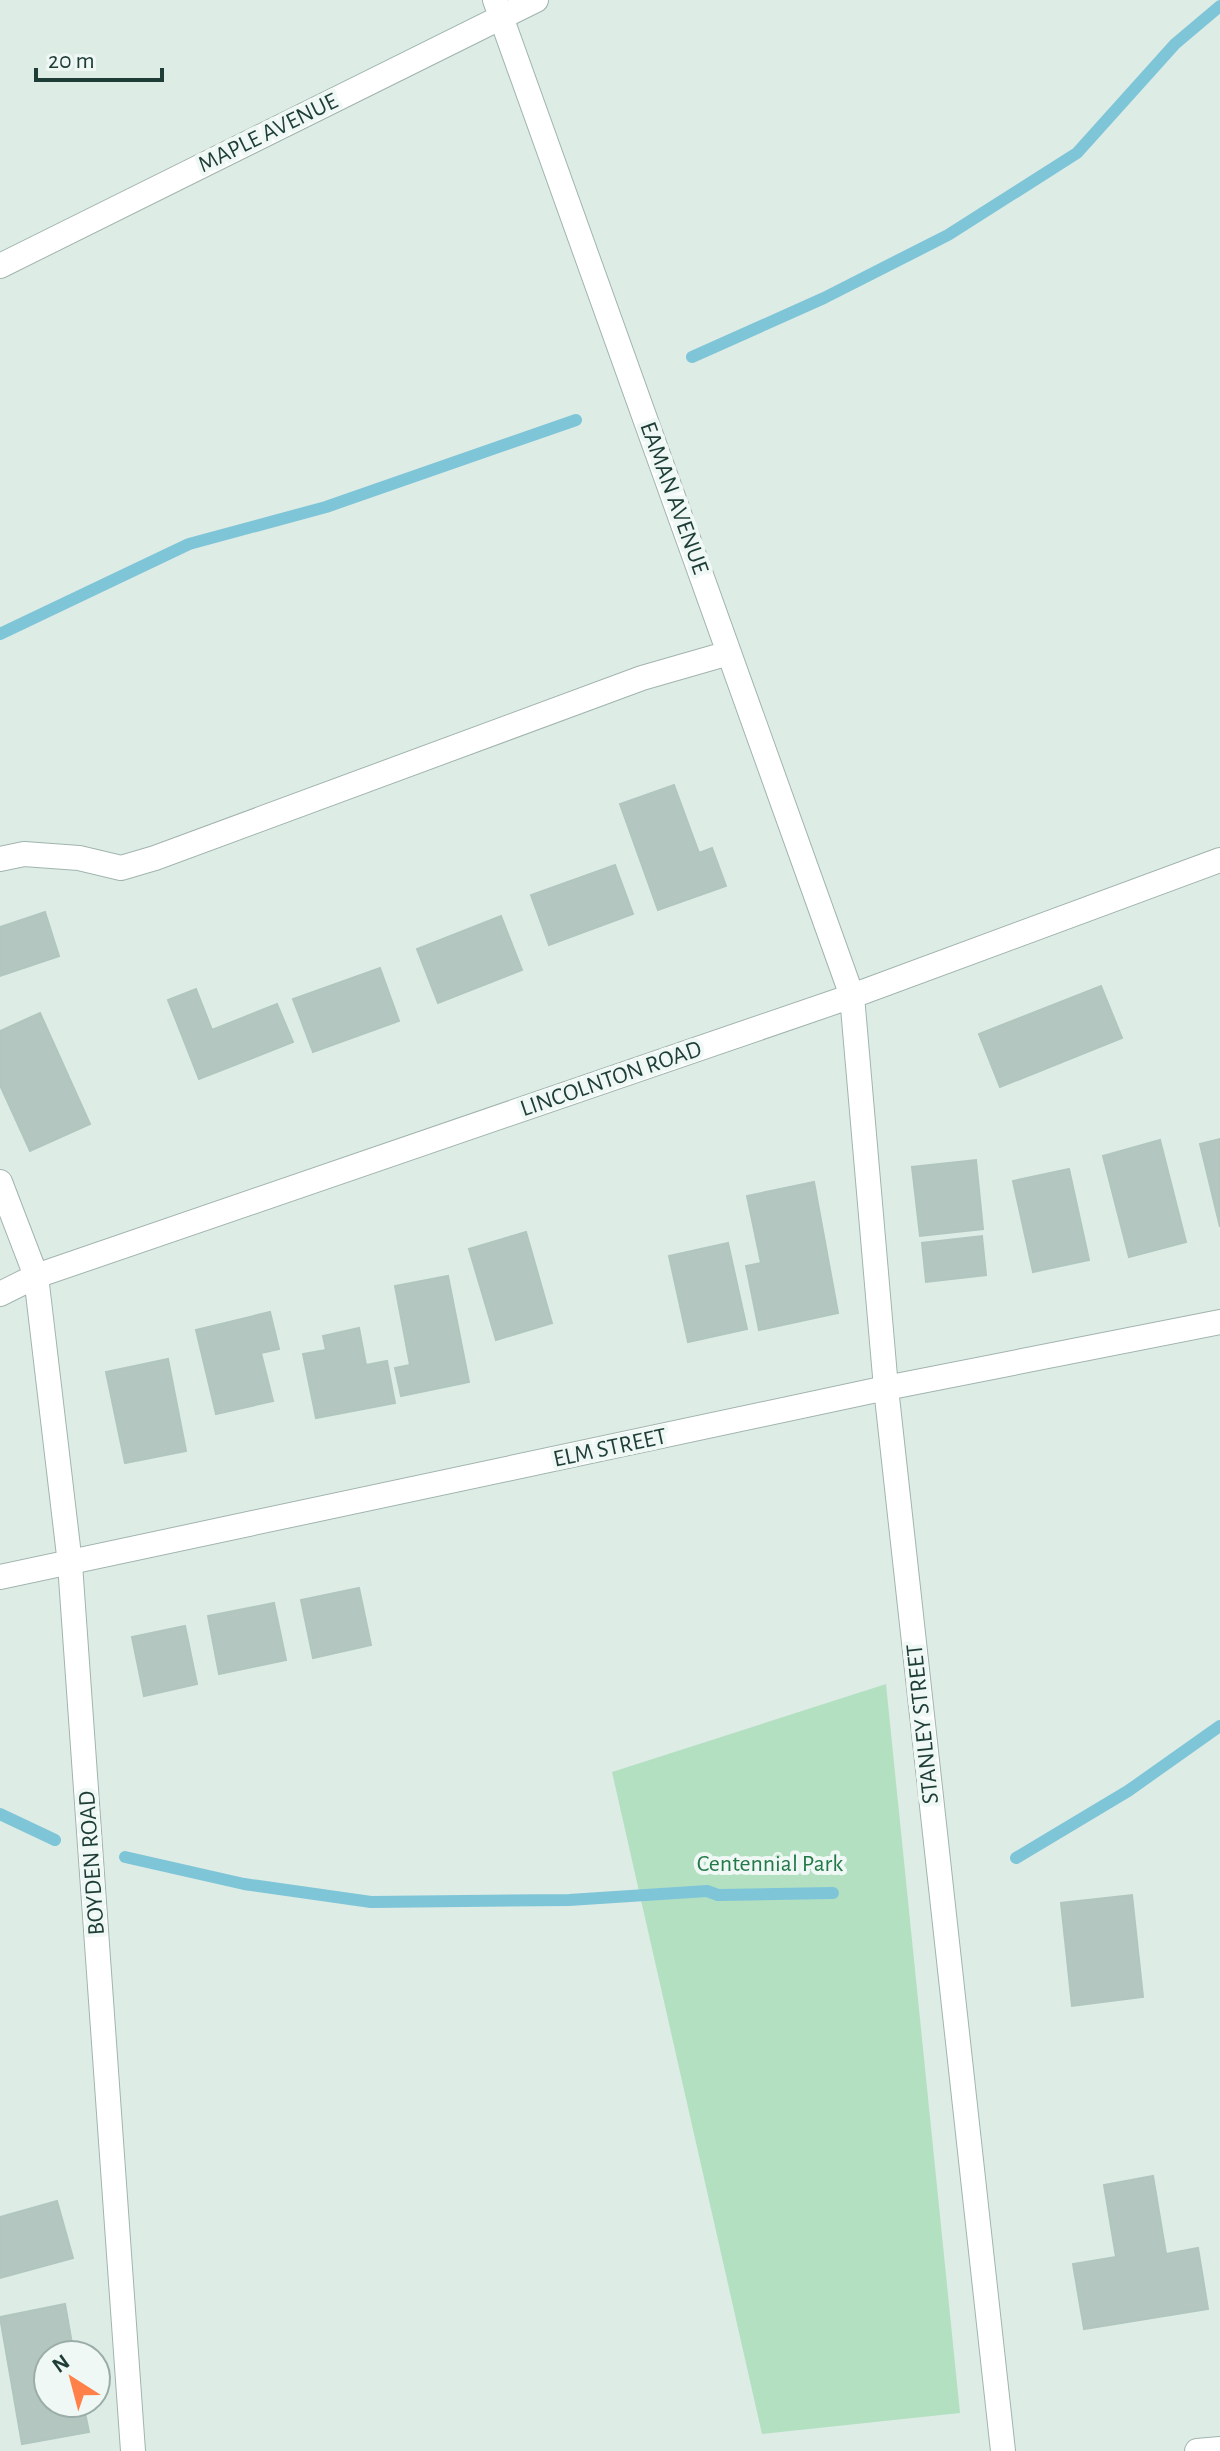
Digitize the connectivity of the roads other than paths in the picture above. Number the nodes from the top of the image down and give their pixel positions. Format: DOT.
graph roads {
  1 [pos="536,0"];
  2 [pos="498,8"];
  3 [pos="0,266"];
  4 [pos="729,653"];
  5 [pos="0,859"];
  6 [pos="1220,860"];
  7 [pos="852,996"];
  8 [pos="0,1182"];
  9 [pos="36,1276"];
  10 [pos="0,1294"];
  11 [pos="1220,1322"];
  12 [pos="886,1388"];
  13 [pos="70,1564"];
  14 [pos="0,1577"];
  15 [pos="1220,2449"];
  16 [pos="133,2451"];
  17 [pos="1003,2451"];
  18 [pos="1197,2451"];
  1 -- 2 [label="street, MAPLE AVENUE"];
  2 -- 3 [label="street, MAPLE AVENUE"];
  2 -- 4 [label="street, EAMAN AVENUE"];
  4 -- 5 [label="street"];
  4 -- 7 [label="street, EAMAN AVENUE"];
  6 -- 7 [label="street, LINCOLNTON ROAD"];
  7 -- 9 [label="street, LINCOLNTON ROAD"];
  7 -- 12 [label="street, STANLEY STREET"];
  8 -- 9 [label="street, BOYDEN ROAD"];
  9 -- 10 [label="street, LINCOLNTON ROAD"];
  9 -- 13 [label="street, BOYDEN ROAD"];
  11 -- 12 [label="street, ELM STREET"];
  12 -- 13 [label="street, ELM STREET"];
  12 -- 17 [label="street, STANLEY STREET"];
  13 -- 14 [label="street, ELM STREET"];
  13 -- 16 [label="street, BOYDEN ROAD"];
  15 -- 18 [label="street"];
}
